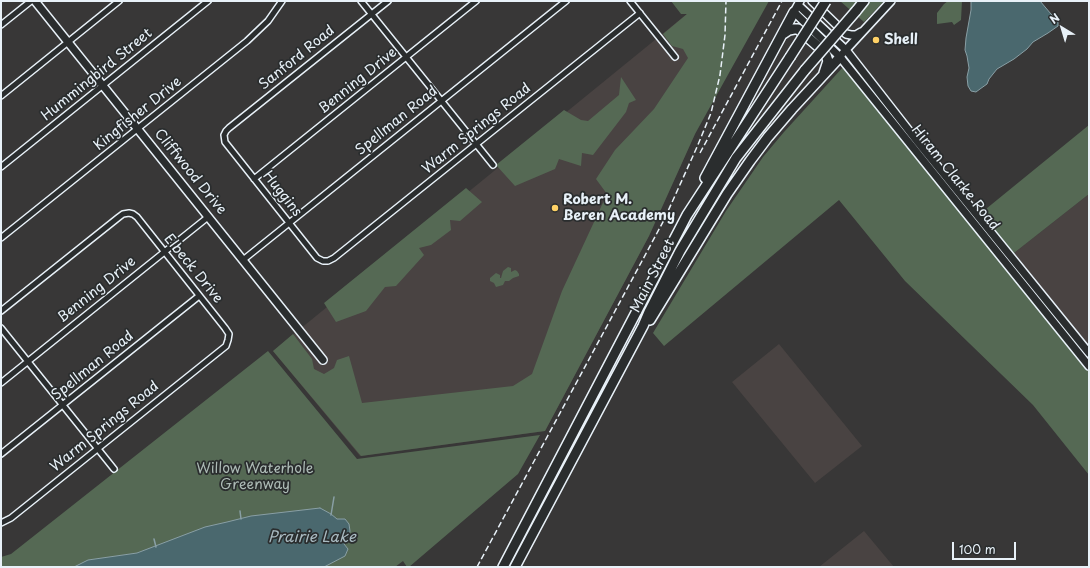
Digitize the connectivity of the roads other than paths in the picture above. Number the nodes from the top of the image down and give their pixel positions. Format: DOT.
graph roads {
  1 [pos="31,1"];
  2 [pos="36,1"];
  3 [pos="119,1"];
  4 [pos="208,1"];
  5 [pos="282,1"];
  6 [pos="361,1"];
  7 [pos="388,1"];
  8 [pos="476,1"];
  9 [pos="566,1"];
  10 [pos="630,1"];
  11 [pos="812,1"];
  12 [pos="826,1"];
  13 [pos="864,1"];
  14 [pos="891,1"];
  15 [pos="798,6"];
  16 [pos="640,13"];
  17 [pos="372,14"];
  18 [pos="1,25"];
  19 [pos="867,27"];
  20 [pos="783,34"];
  21 [pos="68,42"];
  22 [pos="843,54"];
  23 [pos="406,57"];
  24 [pos="675,57"];
  25 [pos="824,74"];
  26 [pos="103,86"];
  27 [pos="1,96"];
  28 [pos="442,100"];
  29 [pos="891,108"];
  30 [pos="885,113"];
  31 [pos="138,129"];
  32 [pos="224,135"];
  33 [pos="477,144"];
  34 [pos="493,164"];
  35 [pos="931,164"];
  36 [pos="1,167"];
  37 [pos="254,179"];
  38 [pos="208,217"];
  39 [pos="289,223"];
  40 [pos="681,226"];
  41 [pos="1,238"];
  42 [pos="164,252"];
  43 [pos="243,260"];
  44 [pos="328,262"];
  45 [pos="199,296"];
  46 [pos="1046,307"];
  47 [pos="1,311"];
  48 [pos="643,326"];
  49 [pos="1,328"];
  50 [pos="223,348"];
  51 [pos="1087,351"];
  52 [pos="1080,355"];
  53 [pos="323,360"];
  54 [pos="28,361"];
  55 [pos="1089,366"];
  56 [pos="1,383"];
  57 [pos="63,405"];
  58 [pos="97,448"];
  59 [pos="1,454"];
  60 [pos="114,469"];
  61 [pos="1,522"];
  62 [pos="503,567"];
  63 [pos="515,567"];
  1 -- 18 [label="street"];
  2 -- 21 [label="main road, Cliffwood Drive"];
  3 -- 21 [label="street"];
  4 -- 26 [label="street, Hummingbird Street"];
  5 -- 31 [label="street, Kingfisher Drive"];
  6 -- 17 [label="street"];
  7 -- 17 [label="street, Sanford Road"];
  8 -- 23 [label="street, Benning Drive"];
  9 -- 28 [label="street, Spellman Road"];
  10 -- 16 [label="street"];
  11 -- 19 [label="main road"];
  12 -- 40 [label="highway, Main Street, bridge"];
  13 -- 48 [label="highway, Main Street, bridge"];
  14 -- 19 [label="main road"];
  15 -- 20 [label="highway"];
  15 -- 22 [label="main road, Hiram Clarke Road"];
  16 -- 24 [label="street"];
  16 -- 33 [label="street, Warm Springs Road"];
  17 -- 23 [label="street"];
  17 -- 32 [label="street, Sanford Road"];
  19 -- 22 [label="main road"];
  20 -- 25 [label="highway"];
  20 -- 40 [label="highway"];
  21 -- 26 [label="main road, Cliffwood Drive"];
  21 -- 27 [label="street"];
  22 -- 25 [label="highway"];
  22 -- 29 [label="main road, Hiram Clarke Road"];
  22 -- 30 [label="main road, Hiram Clarke Road"];
  23 -- 28 [label="street"];
  23 -- 37 [label="street, Benning Drive"];
  25 -- 48 [label="highway"];
  26 -- 31 [label="main road, Cliffwood Drive"];
  26 -- 36 [label="street, Hummingbird Street"];
  28 -- 33 [label="street"];
  28 -- 39 [label="street, Spellman Road"];
  29 -- 30 [label="main road"];
  29 -- 35 [label="main road, Hiram Clarke Road"];
  30 -- 35 [label="main road, Hiram Clarke Road"];
  31 -- 38 [label="main road, Cliffwood Drive"];
  31 -- 41 [label="street, Kingfisher Drive"];
  32 -- 37 [label="street, Huggins"];
  33 -- 34 [label="street"];
  33 -- 44 [label="street, Warm Springs Road"];
  35 -- 46 [label="main road, Hiram Clarke Road"];
  37 -- 39 [label="street, Huggins"];
  38 -- 42 [label="street, Benning Drive"];
  38 -- 43 [label="main road, Cliffwood Drive"];
  39 -- 43 [label="street, Spellman Road"];
  39 -- 44 [label="street, Huggins"];
  40 -- 62 [label="highway, Main Street"];
  42 -- 45 [label="street, Elbeck Drive"];
  42 -- 47 [label="street, Elbeck Drive"];
  42 -- 54 [label="street, Benning Drive"];
  43 -- 53 [label="main road, Cliffwood Drive"];
  45 -- 50 [label="street, Elbeck Drive"];
  45 -- 57 [label="street, Spellman Road"];
  46 -- 51 [label="main road, Hiram Clarke Road"];
  46 -- 52 [label="main road, Hiram Clarke Road"];
  48 -- 63 [label="highway, Main Street"];
  49 -- 54 [label="street"];
  50 -- 58 [label="street, Warm Springs Road"];
  51 -- 52 [label="main road"];
  52 -- 55 [label="main road, Hiram Clarke Road"];
  54 -- 56 [label="street, Benning Drive"];
  54 -- 57 [label="street"];
  57 -- 58 [label="street"];
  57 -- 59 [label="street, Spellman Road"];
  58 -- 60 [label="street"];
  58 -- 61 [label="street, Warm Springs Road"];
}
